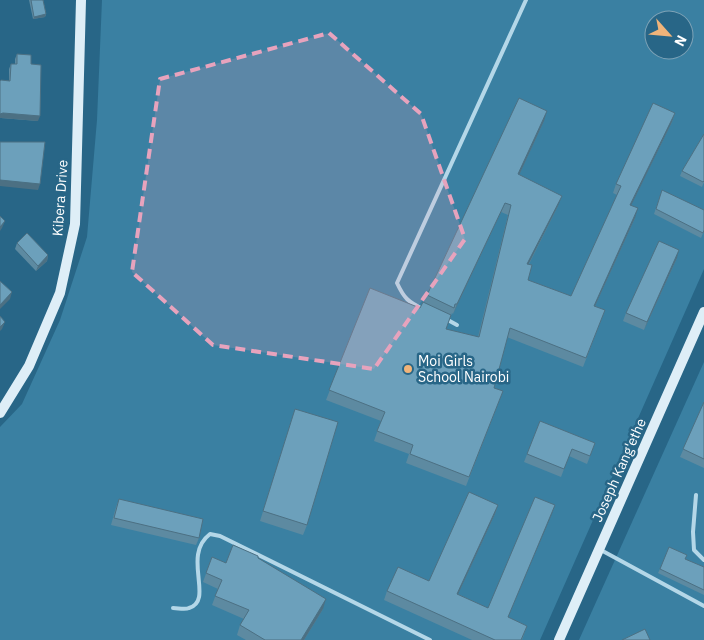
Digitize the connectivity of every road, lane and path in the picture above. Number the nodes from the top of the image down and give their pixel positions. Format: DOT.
graph roads {
  1 [pos="81,0"];
  2 [pos="526,0"];
  3 [pos="430,312"];
  4 [pos="704,312"];
  5 [pos="439,316"];
  6 [pos="456,324"];
  7 [pos="0,413"];
  8 [pos="696,495"];
  9 [pos="600,548"];
  10 [pos="704,560"];
  11 [pos="704,606"];
  12 [pos="173,608"];
  13 [pos="430,640"];
  14 [pos="559,640"];
  1 -- 7 [label="street, Kibera Drive"];
  2 -- 3 [label="lane"];
  4 -- 9 [label="street, Joseph Kang'ethe"];
  5 -- 6 [label="lane"];
  8 -- 10 [label="lane"];
  9 -- 11 [label="lane"];
  9 -- 14 [label="street, Joseph Kang'ethe"];
  12 -- 13 [label="lane"];
}
